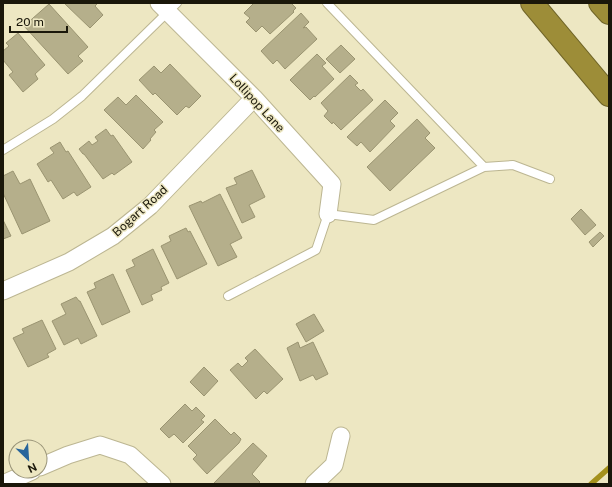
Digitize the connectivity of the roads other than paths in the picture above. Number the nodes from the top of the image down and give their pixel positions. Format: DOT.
graph roads {
  1 [pos="327,3"];
  2 [pos="532,3"];
  3 [pos="600,3"];
  4 [pos="168,6"];
  5 [pos="609,13"];
  6 [pos="609,95"];
  7 [pos="254,98"];
  8 [pos="3,150"];
  9 [pos="484,167"];
  10 [pos="550,179"];
  11 [pos="328,214"];
  12 [pos="3,291"];
  13 [pos="228,296"];
  14 [pos="341,436"];
  15 [pos="48,464"];
  16 [pos="14,479"];
  17 [pos="3,484"];
  18 [pos="162,484"];
  19 [pos="314,484"];
  1 -- 9 [label="lane"];
  2 -- 6 [label="highway"];
  3 -- 5 [label="highway"];
  4 -- 7 [label="street, Lollipop Lane"];
  4 -- 8 [label="lane"];
  7 -- 11 [label="street, Lollipop Lane"];
  7 -- 12 [label="street, Bogart Road"];
  9 -- 10 [label="lane"];
  9 -- 11 [label="lane"];
  11 -- 13 [label="lane"];
  14 -- 19 [label="street"];
  15 -- 18 [label="street"];
  16 -- 17 [label="street"];
}
